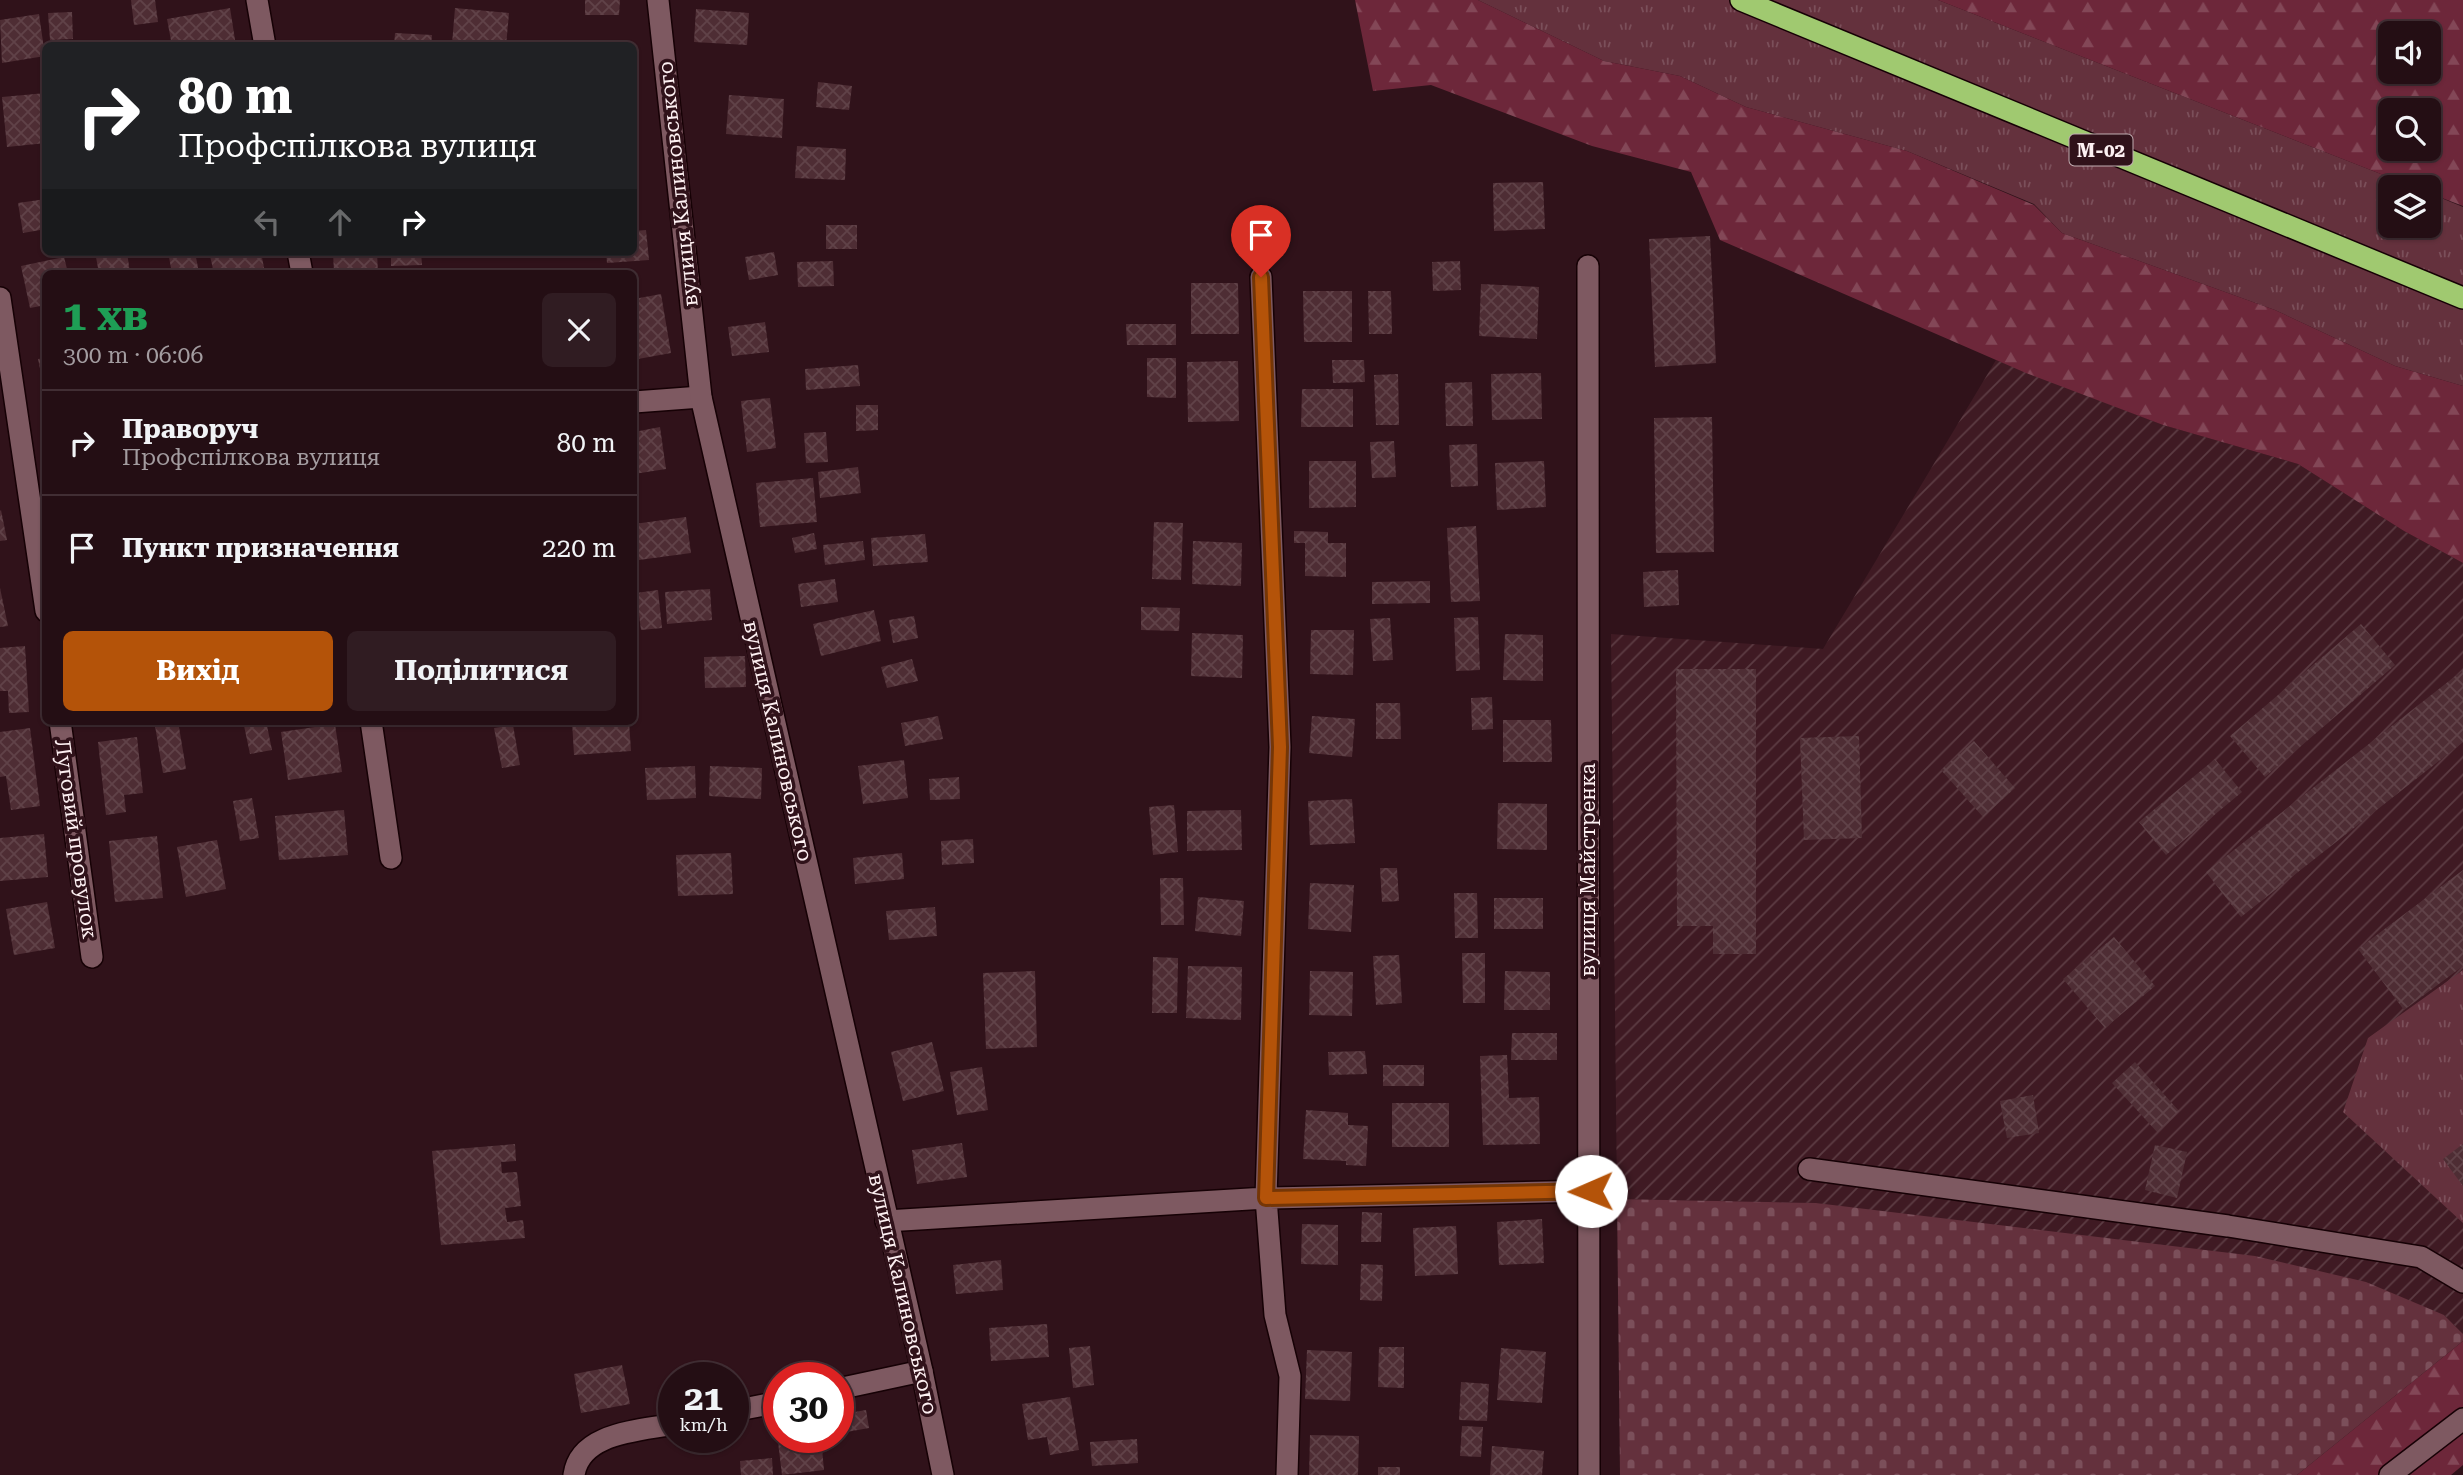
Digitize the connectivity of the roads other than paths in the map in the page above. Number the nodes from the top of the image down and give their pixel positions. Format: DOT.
graph roads {
  1 [pos="257,0"];
  2 [pos="658,0"];
  3 [pos="1741,0"];
  4 [pos="264,42"];
  5 [pos="1588,266"];
  6 [pos="1261,277"];
  7 [pos="0,298"];
  8 [pos="2463,298"];
  9 [pos="701,397"];
  10 [pos="637,402"];
  11 [pos="42,450"];
  12 [pos="24,452"];
  13 [pos="42,582"];
  14 [pos="61,725"];
  15 [pos="372,725"];
  16 [pos="391,858"];
  17 [pos="92,957"];
  18 [pos="1809,1169"];
  19 [pos="1591,1191"];
  20 [pos="1266,1198"];
  21 [pos="886,1221"];
  22 [pos="2463,1282"];
  23 [pos="922,1371"];
  24 [pos="854,1386"];
  25 [pos="2463,1419"];
  26 [pos="658,1427"];
  27 [pos="574,1475"];
  28 [pos="943,1475"];
  29 [pos="1287,1475"];
  30 [pos="1589,1475"];
  31 [pos="2390,1475"];
  1 -- 4 [label="street"];
  2 -- 9 [label="street, вулиця Калиновського"];
  3 -- 8 [label="highway, М-02"];
  5 -- 19 [label="street, вулиця Майстренка"];
  6 -- 20 [label="street"];
  7 -- 12 [label="street"];
  9 -- 10 [label="street"];
  9 -- 21 [label="street, вулиця Калиновського"];
  11 -- 12 [label="street"];
  12 -- 13 [label="street"];
  14 -- 17 [label="street, Луговий провулок"];
  15 -- 16 [label="street"];
  18 -- 22 [label="street"];
  19 -- 20 [label="street"];
  19 -- 30 [label="street, вулиця Майстренка"];
  20 -- 21 [label="street"];
  20 -- 29 [label="street"];
  21 -- 23 [label="street, вулиця Калиновського"];
  23 -- 24 [label="street"];
  23 -- 28 [label="street, вулиця Калиновського"];
  25 -- 31 [label="street"];
  26 -- 27 [label="street"];
}
